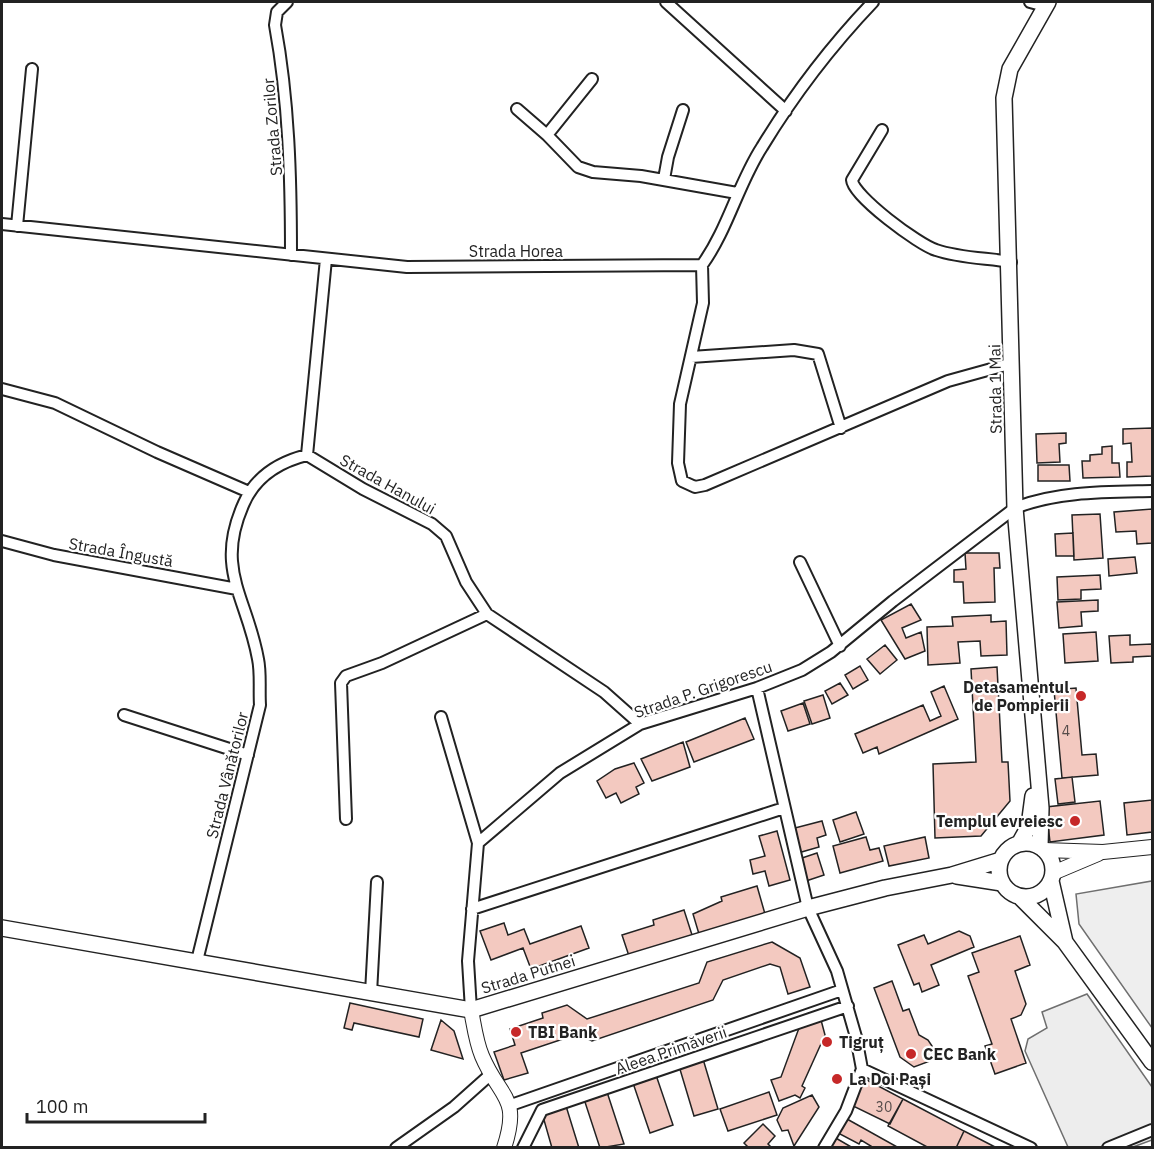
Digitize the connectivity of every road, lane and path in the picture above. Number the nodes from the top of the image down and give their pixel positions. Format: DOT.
graph roads {
  1 [pos="287,2"];
  2 [pos="666,2"];
  3 [pos="873,2"];
  4 [pos="1029,2"];
  5 [pos="1046,4"];
  6 [pos="32,69"];
  7 [pos="592,79"];
  8 [pos="517,109"];
  9 [pos="683,110"];
  10 [pos="786,111"];
  11 [pos="882,130"];
  12 [pos="548,135"];
  13 [pos="664,179"];
  14 [pos="736,193"];
  15 [pos="2,224"];
  16 [pos="17,226"];
  17 [pos="291,255"];
  18 [pos="326,259"];
  19 [pos="1011,262"];
  20 [pos="702,265"];
  21 [pos="691,357"];
  22 [pos="1013,363"];
  23 [pos="2,389"];
  24 [pos="841,428"];
  25 [pos="307,455"];
  26 [pos="1152,491"];
  27 [pos="249,492"];
  28 [pos="1015,508"];
  29 [pos="2,541"];
  30 [pos="800,562"];
  31 [pos="237,589"];
  32 [pos="487,614"];
  33 [pos="840,646"];
  34 [pos="758,688"];
  35 [pos="124,715"];
  36 [pos="441,717"];
  37 [pos="640,724"];
  38 [pos="248,755"];
  39 [pos="1037,785"];
  40 [pos="784,808"];
  41 [pos="346,819"];
  42 [pos="478,843"];
  43 [pos="1020,844"];
  44 [pos="1152,847"];
  45 [pos="1042,848"];
  46 [pos="1103,852"];
  47 [pos="1001,860"];
  48 [pos="951,875"];
  49 [pos="1052,877"];
  50 [pos="377,882"];
  51 [pos="1002,883"];
  52 [pos="1020,897"];
  53 [pos="808,908"];
  54 [pos="472,909"];
  55 [pos="2,928"];
  56 [pos="1065,942"];
  57 [pos="197,960"];
  58 [pos="843,990"];
  59 [pos="371,993"];
  60 [pos="848,1006"];
  61 [pos="471,1010"];
  62 [pos="1152,1062"];
  63 [pos="862,1069"];
  64 [pos="491,1074"];
  65 [pos="511,1105"];
  66 [pos="1152,1130"];
  67 [pos="506,1141"];
  68 [pos="523,1146"];
  69 [pos="396,1148"];
  70 [pos="825,1148"];
  71 [pos="1031,1148"];
  72 [pos="1108,1148"];
  1 -- 17 [label="street, Strada Zorilor"];
  2 -- 10 [label="street"];
  3 -- 10 [label="street"];
  4 -- 5 [label="street"];
  5 -- 19 [label="main road, Strada 1 Mai"];
  6 -- 16 [label="street"];
  7 -- 12 [label="street"];
  8 -- 12 [label="street"];
  9 -- 13 [label="street"];
  10 -- 14 [label="street"];
  11 -- 19 [label="street"];
  12 -- 13 [label="street"];
  13 -- 14 [label="street"];
  14 -- 20 [label="street"];
  15 -- 16 [label="street, Strada Horea"];
  16 -- 17 [label="street, Strada Horea"];
  17 -- 18 [label="street, Strada Horea"];
  18 -- 20 [label="street, Strada Horea"];
  18 -- 25 [label="street"];
  19 -- 22 [label="main road, Strada 1 Mai"];
  20 -- 21 [label="street"];
  21 -- 24 [label="street"];
  21 -- 24 [label="street"];
  22 -- 24 [label="street"];
  22 -- 28 [label="main road, Strada 1 Mai"];
  23 -- 27 [label="street"];
  25 -- 27 [label="street, Strada Vânătorilor"];
  25 -- 32 [label="street, Strada Hanului"];
  26 -- 28 [label="street, Strada P. Grigorescu"];
  27 -- 31 [label="street, Strada Vânătorilor"];
  28 -- 33 [label="street, Strada P. Grigorescu"];
  28 -- 39 [label="main road, Strada 1 Mai"];
  29 -- 31 [label="street, Strada Îngustă"];
  30 -- 33 [label="street"];
  31 -- 38 [label="street, Strada Vânătorilor"];
  32 -- 37 [label="street, Strada Hanului"];
  32 -- 41 [label="street"];
  33 -- 34 [label="street, Strada P. Grigorescu"];
  34 -- 37 [label="street, Strada P. Grigorescu"];
  34 -- 40 [label="street"];
  35 -- 38 [label="street"];
  36 -- 42 [label="street"];
  37 -- 42 [label="street, Strada P. Grigorescu"];
  38 -- 57 [label="street, Strada Vânătorilor"];
  39 -- 43 [label="main road, Strada 1 Mai"];
  39 -- 45 [label="main road, Strada 1 Mai"];
  40 -- 53 [label="street"];
  40 -- 54 [label="street"];
  42 -- 54 [label="street"];
  43 -- 45 [label="main road"];
  43 -- 47 [label="main road"];
  44 -- 46 [label="street"];
  45 -- 46 [label="street"];
  45 -- 49 [label="main road"];
  46 -- 49 [label="street"];
  47 -- 48 [label="main road, Strada Putnei"];
  47 -- 51 [label="main road"];
  48 -- 51 [label="main road, Strada Putnei"];
  48 -- 53 [label="main road, Strada Putnei"];
  49 -- 52 [label="main road"];
  49 -- 56 [label="main road"];
  50 -- 59 [label="street"];
  51 -- 52 [label="main road"];
  52 -- 56 [label="main road"];
  53 -- 58 [label="street"];
  53 -- 61 [label="main road, Strada Putnei"];
  54 -- 61 [label="street"];
  55 -- 57 [label="main road, Strada Putnei"];
  56 -- 62 [label="main road"];
  57 -- 59 [label="main road, Strada Putnei"];
  58 -- 60 [label="street"];
  58 -- 65 [label="street, Aleea Primăverii"];
  59 -- 61 [label="main road, Strada Putnei"];
  60 -- 63 [label="street"];
  60 -- 68 [label="street, Aleea Primăverii"];
  61 -- 64 [label="street"];
  63 -- 70 [label="street"];
  63 -- 71 [label="street"];
  64 -- 65 [label="street"];
  64 -- 69 [label="street"];
  65 -- 67 [label="street"];
  66 -- 72 [label="street"];
  67 -- 68 [label="street"];
}
